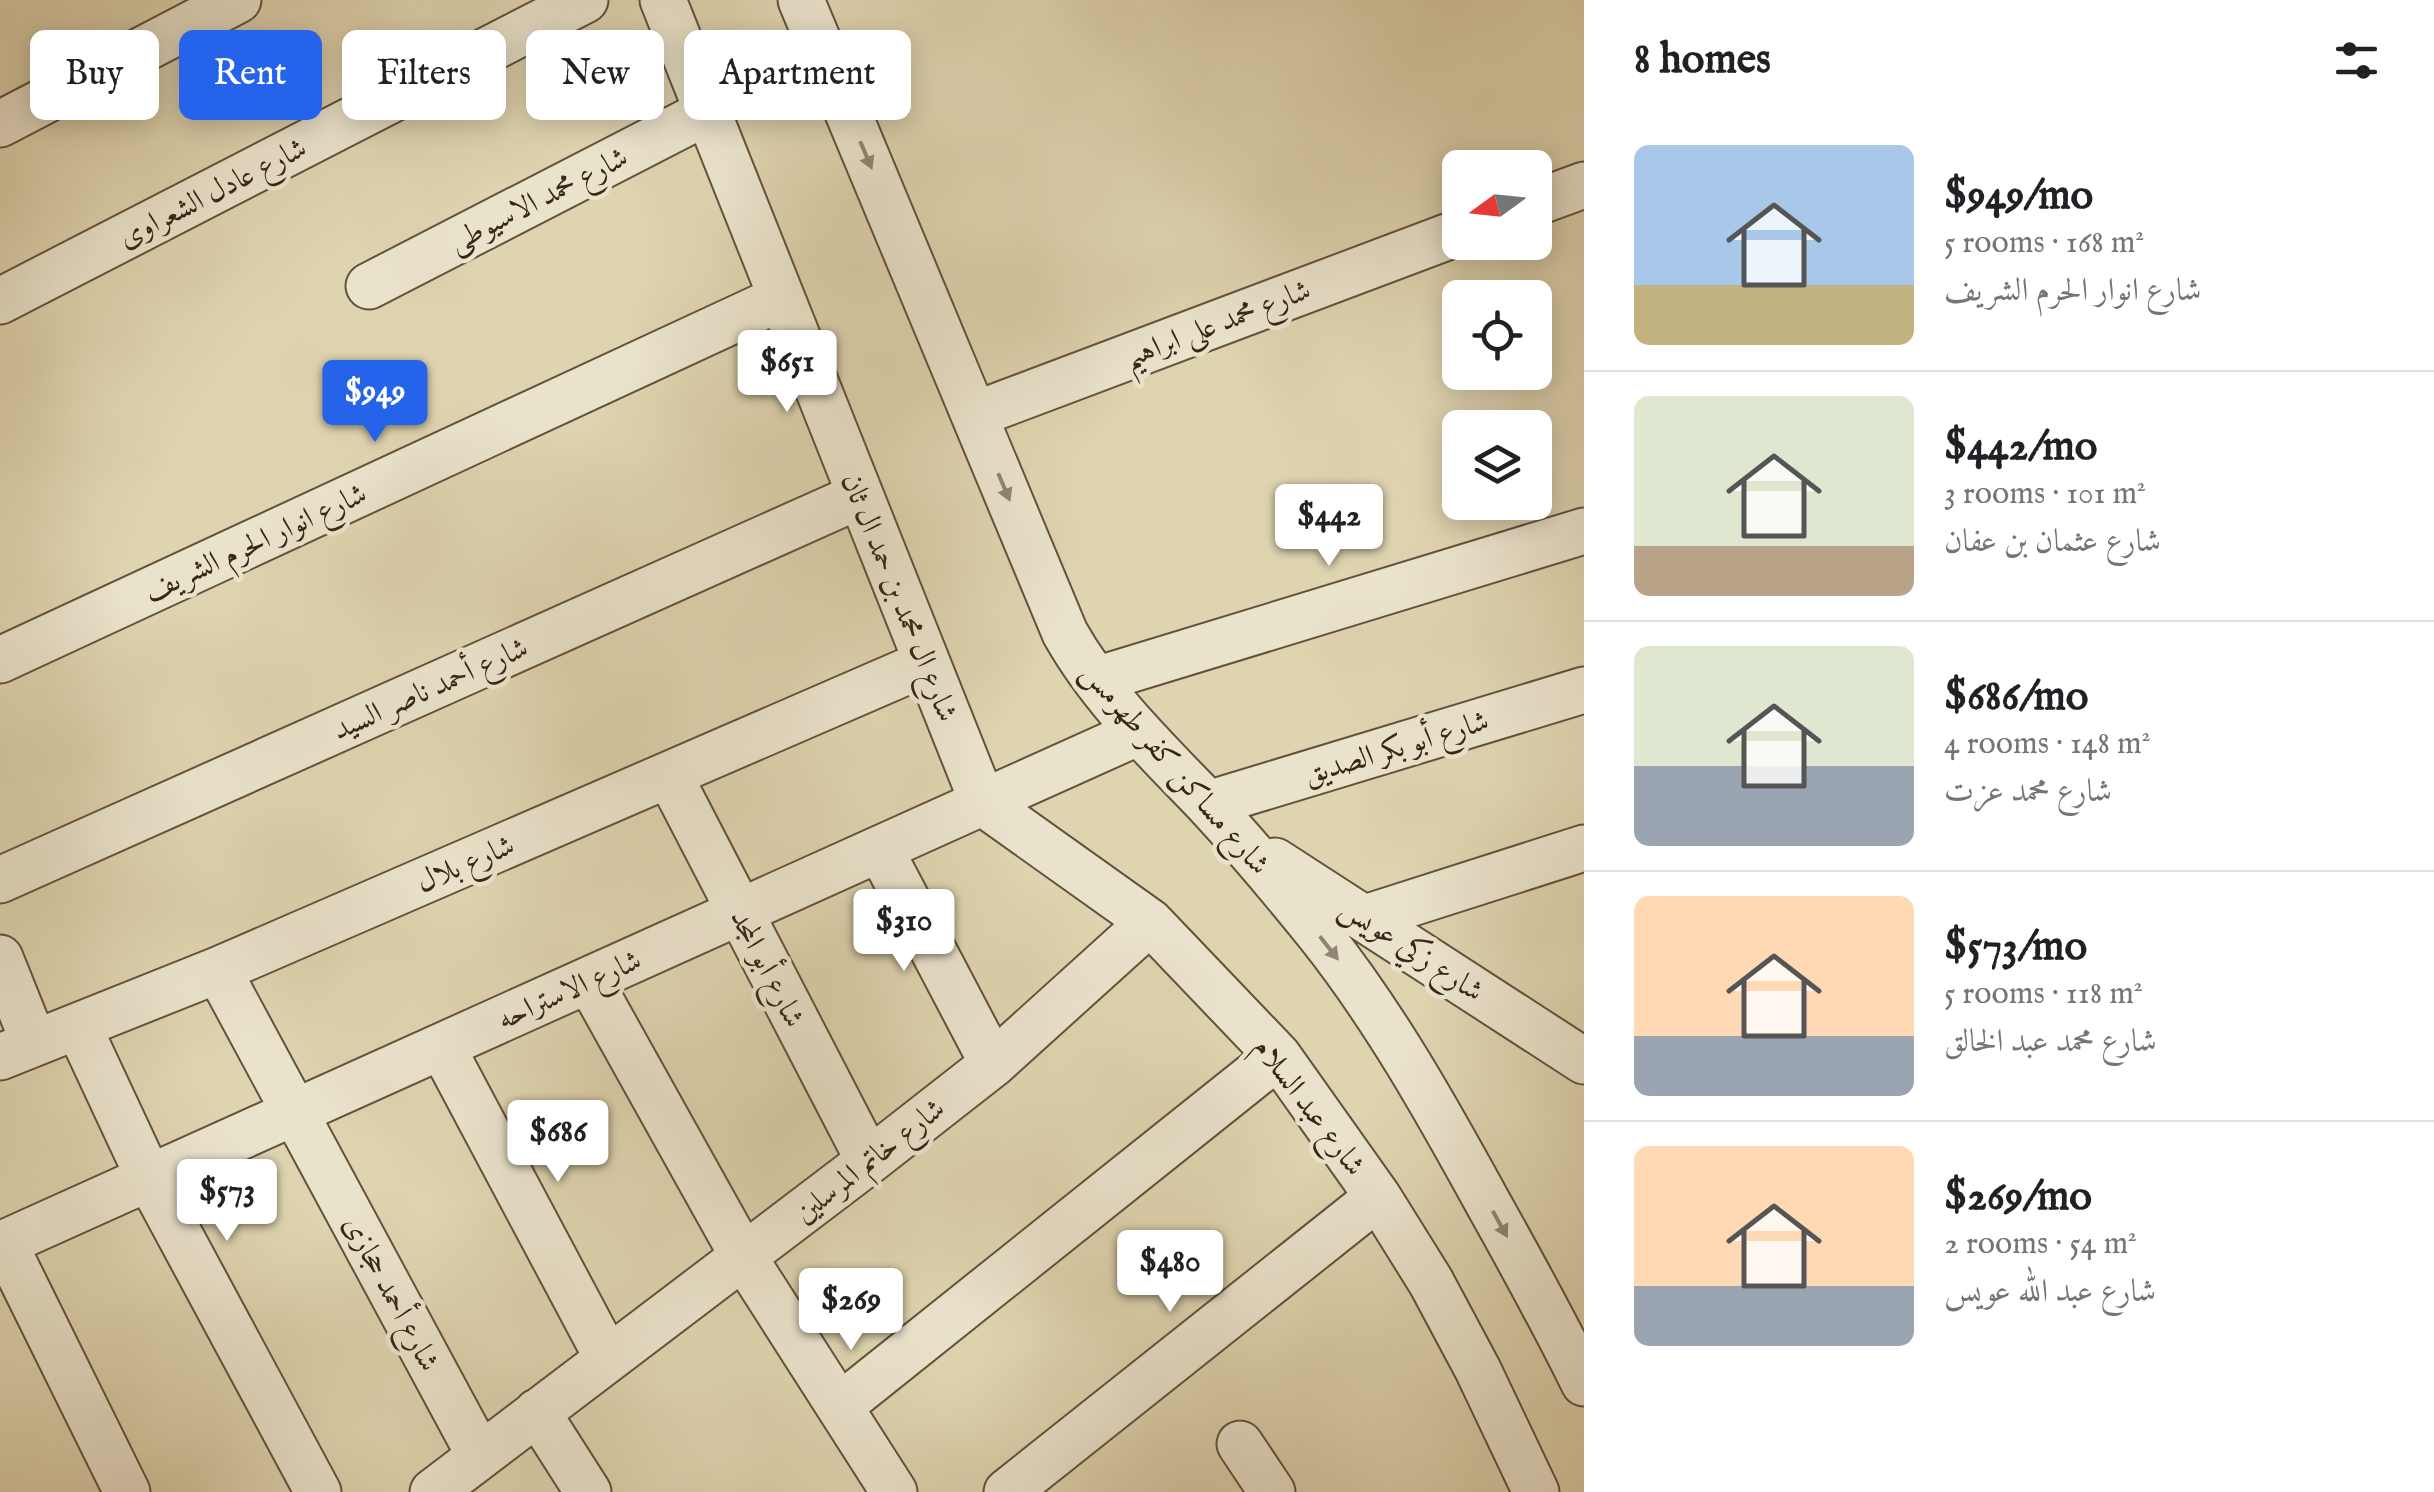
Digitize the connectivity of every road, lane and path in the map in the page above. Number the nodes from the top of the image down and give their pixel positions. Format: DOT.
graph roads {
  1 [pos="238,0"];
  2 [pos="585,0"];
  3 [pos="663,0"];
  4 [pos="802,0"];
  5 [pos="684,53"];
  6 [pos="691,120"];
  7 [pos="710,120"];
  8 [pos="0,124"];
  9 [pos="1584,185"];
  10 [pos="1552,197"];
  11 [pos="1442,239"];
  12 [pos="369,286"];
  13 [pos="782,298"];
  14 [pos="0,301"];
  15 [pos="974,415"];
  16 [pos="859,496"];
  17 [pos="1584,530"];
  18 [pos="0,660"];
  19 [pos="926,663"];
  20 [pos="1096,680"];
  21 [pos="1584,690"];
  22 [pos="1138,732"];
  23 [pos="668,775"];
  24 [pos="983,802"];
  25 [pos="1208,804"];
  26 [pos="1238,838"];
  27 [pos="1584,848"];
  28 [pos="880,849"];
  29 [pos="0,880"];
  30 [pos="739,912"];
  31 [pos="1364,918"];
  32 [pos="1150,922"];
  33 [pos="0,958"];
  34 [pos="218,970"];
  35 [pos="589,980"];
  36 [pos="78,1026"];
  37 [pos="442,1047"];
  38 [pos="17,1050"];
  39 [pos="1278,1056"];
  40 [pos="1584,1061"];
  41 [pos="994,1064"];
  42 [pos="294,1113"];
  43 [pos="868,1161"];
  44 [pos="149,1178"];
  45 [pos="1378,1198"];
  46 [pos="2,1244"];
  47 [pos="743,1256"];
  48 [pos="608,1359"];
  49 [pos="1584,1383"];
  50 [pos="840,1406"];
  51 [pos="537,1412"];
  52 [pos="1240,1444"];
  53 [pos="480,1456"];
  54 [pos="128,1492"];
  55 [pos="318,1492"];
  56 [pos="433,1492"];
  57 [pos="588,1492"];
  58 [pos="894,1492"];
  59 [pos="1008,1492"];
  60 [pos="1272,1492"];
  61 [pos="1536,1492"];
  1 -- 8 [label="street"];
  2 -- 14 [label="street, شارع عادل الشعراوى"];
  3 -- 5 [label="street, شارع ال محمد بن حمد ال ثان"];
  4 -- 15 [label="street, شارع مساكن كفر طهرمس, one-way"];
  6 -- 12 [label="street, شارع محمد الاسيوطى"];
  7 -- 13 [label="street, شارع ال محمد بن حمد ال ثان"];
  9 -- 10 [label="street"];
  11 -- 15 [label="street, شارع محمد على ابراهيم"];
  13 -- 16 [label="street, شارع ال محمد بن حمد ال ثان"];
  13 -- 18 [label="street, شارع انوار الحرم الشريف"];
  15 -- 20 [label="street, شارع مساكن كفر طهرمس, one-way"];
  16 -- 19 [label="street, شارع ال محمد بن حمد ال ثان"];
  16 -- 29 [label="street, شارع أحمد ناصر السيد"];
  17 -- 20 [label="street"];
  19 -- 23 [label="street, شارع بلال"];
  19 -- 24 [label="street, شارع ال محمد بن حمد ال ثان"];
  20 -- 22 [label="street, شارع مساكن كفر طهرمس"];
  21 -- 25 [label="street, شارع أبو بكر الصديق"];
  22 -- 24 [label="street, شارع الاستراحه"];
  22 -- 25 [label="street, شارع مساكن كفر طهرمس"];
  23 -- 30 [label="street, شارع أبو المجد"];
  23 -- 34 [label="street, شارع بلال"];
  24 -- 28 [label="street, شارع الاستراحه"];
  24 -- 32 [label="street, شارع عبد السلام"];
  25 -- 26 [label="street, شارع مساكن كفر طهرمس"];
  26 -- 31 [label="street, شارع زكي عويس"];
  26 -- 49 [label="street, شارع مساكن كفر طهرمس, one-way"];
  27 -- 31 [label="street"];
  28 -- 30 [label="street, شارع الاستراحه"];
  28 -- 41 [label="street"];
  30 -- 35 [label="street, شارع الاستراحه"];
  30 -- 43 [label="street, شارع أبو المجد"];
  31 -- 40 [label="street, شارع زكي عويس"];
  32 -- 39 [label="street, شارع عبد السلام"];
  32 -- 41 [label="street, شارع خاتم المرسلين"];
  33 -- 38 [label="street"];
  34 -- 36 [label="street, شارع بلال"];
  34 -- 42 [label="street, شارع أحمد حجازى"];
  35 -- 37 [label="street, شارع الاستراحه"];
  35 -- 47 [label="street"];
  36 -- 38 [label="street, شارع بلال"];
  36 -- 44 [label="street"];
  37 -- 42 [label="street, شارع الاستراحه"];
  37 -- 48 [label="street"];
  39 -- 45 [label="street, شارع عبد السلام"];
  39 -- 50 [label="street"];
  41 -- 43 [label="street, شارع خاتم المرسلين"];
  42 -- 44 [label="street, شارع الاستراحه"];
  42 -- 53 [label="street, شارع أحمد حجازى"];
  43 -- 47 [label="street, شارع خاتم المرسلين"];
  44 -- 46 [label="street, شارع الاستراحه"];
  44 -- 55 [label="street"];
  45 -- 59 [label="street"];
  45 -- 61 [label="street, شارع عبد السلام"];
  46 -- 54 [label="street"];
  47 -- 48 [label="street, شارع خاتم المرسلين"];
  47 -- 50 [label="street"];
  48 -- 51 [label="street, شارع خاتم المرسلين"];
  50 -- 58 [label="street"];
  51 -- 53 [label="street, شارع خاتم المرسلين"];
  51 -- 57 [label="street"];
  52 -- 60 [label="street"];
  53 -- 56 [label="street, شارع خاتم المرسلين"];
}
